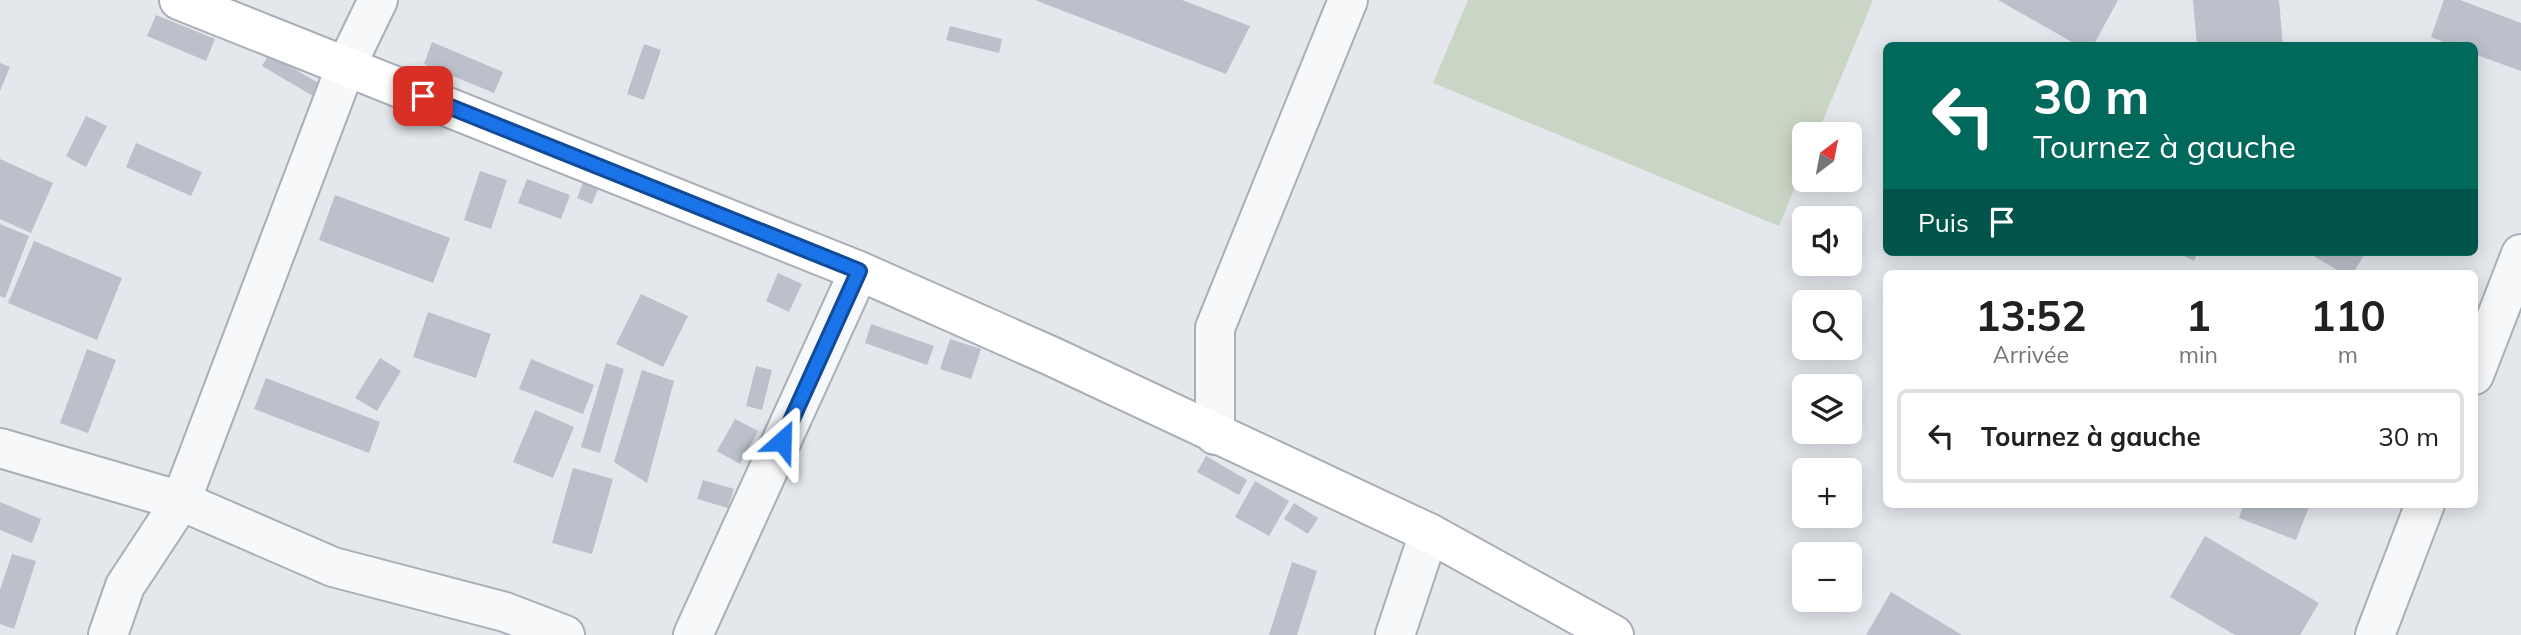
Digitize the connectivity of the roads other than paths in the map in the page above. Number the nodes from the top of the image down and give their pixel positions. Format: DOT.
graph roads {
  1 [pos="179,0"];
  2 [pos="378,0"];
  3 [pos="1348,0"];
  4 [pos="346,65"];
  5 [pos="2521,254"];
  6 [pos="859,271"];
  7 [pos="2478,366"];
  8 [pos="1215,435"];
  9 [pos="0,448"];
  10 [pos="181,501"];
  11 [pos="2424,508"];
  12 [pos="1429,533"];
  13 [pos="108,635"];
  14 [pos="565,635"];
  15 [pos="693,635"];
  16 [pos="1395,635"];
  17 [pos="1614,635"];
  18 [pos="2375,635"];
  1 -- 4 [label="main road"];
  2 -- 4 [label="street"];
  3 -- 8 [label="street"];
  4 -- 6 [label="main road"];
  4 -- 10 [label="street"];
  5 -- 7 [label="street"];
  6 -- 8 [label="main road"];
  6 -- 15 [label="street"];
  8 -- 12 [label="main road"];
  9 -- 10 [label="street"];
  10 -- 13 [label="street"];
  10 -- 14 [label="street"];
  11 -- 18 [label="street"];
  12 -- 16 [label="street"];
  12 -- 17 [label="main road"];
}
